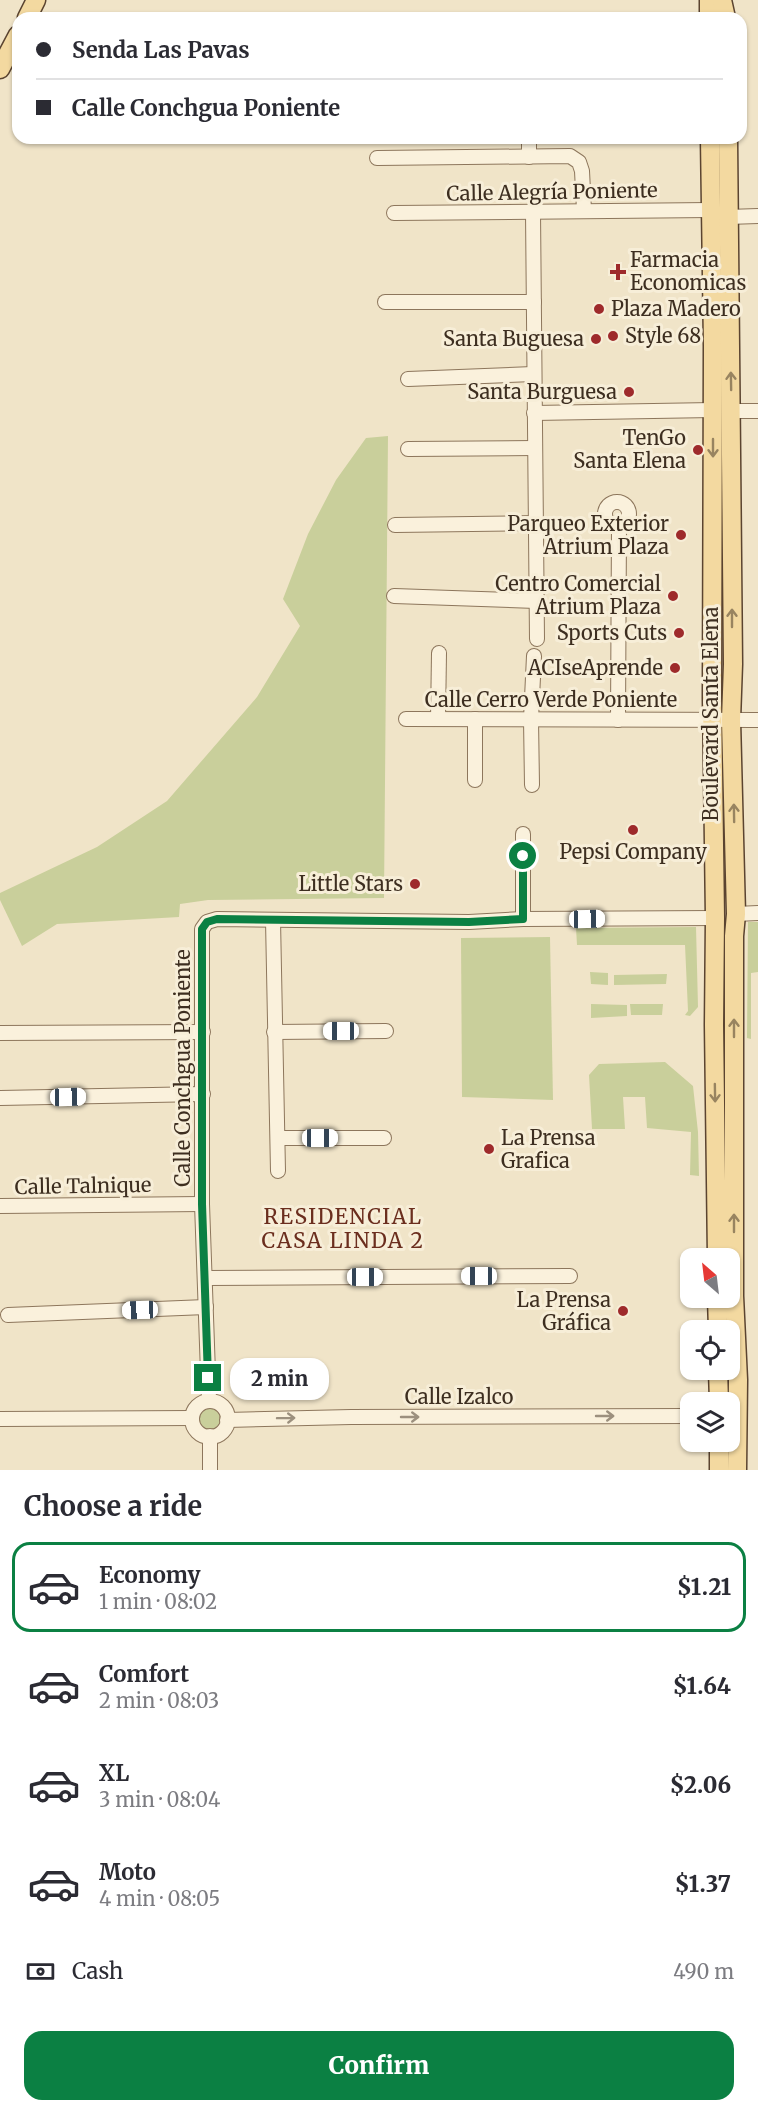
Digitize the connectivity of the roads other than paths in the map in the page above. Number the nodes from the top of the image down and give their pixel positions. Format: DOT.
graph roads {
  1 [pos="12,46"];
  2 [pos="0,69"];
  3 [pos="529,144"];
  4 [pos="728,144"];
  5 [pos="710,146"];
  6 [pos="529,157"];
  7 [pos="377,158"];
  8 [pos="584,210"];
  9 [pos="710,210"];
  10 [pos="533,212"];
  11 [pos="394,213"];
  12 [pos="758,216"];
  13 [pos="728,217"];
  14 [pos="729,274"];
  15 [pos="385,302"];
  16 [pos="534,302"];
  17 [pos="533,374"];
  18 [pos="408,379"];
  19 [pos="722,410"];
  20 [pos="758,411"];
  21 [pos="534,413"];
  22 [pos="535,448"];
  23 [pos="408,449"];
  24 [pos="537,523"];
  25 [pos="395,525"];
  26 [pos="619,525"];
  27 [pos="394,596"];
  28 [pos="536,600"];
  29 [pos="537,639"];
  30 [pos="439,653"];
  31 [pos="534,656"];
  32 [pos="406,719"];
  33 [pos="438,719"];
  34 [pos="475,719"];
  35 [pos="531,719"];
  36 [pos="618,720"];
  37 [pos="712,720"];
  38 [pos="731,720"];
  39 [pos="758,720"];
  40 [pos="475,780"];
  41 [pos="532,785"];
  42 [pos="714,829"];
  43 [pos="523,834"];
  44 [pos="758,913"];
  45 [pos="736,914"];
  46 [pos="715,918"];
  47 [pos="523,919"];
  48 [pos="273,920"];
  49 [pos="734,995"];
  50 [pos="386,1031"];
  51 [pos="203,1032"];
  52 [pos="274,1032"];
  53 [pos="0,1033"];
  54 [pos="203,1094"];
  55 [pos="0,1098"];
  56 [pos="278,1138"];
  57 [pos="384,1138"];
  58 [pos="278,1171"];
  59 [pos="202,1204"];
  60 [pos="0,1206"];
  61 [pos="717,1248"];
  62 [pos="570,1276"];
  63 [pos="206,1278"];
  64 [pos="206,1307"];
  65 [pos="8,1315"];
  66 [pos="733,1392"];
  67 [pos="209,1401"];
  68 [pos="680,1416"];
  69 [pos="192,1418"];
  70 [pos="0,1419"];
  71 [pos="227,1420"];
  72 [pos="210,1436"];
  73 [pos="719,1452"];
  74 [pos="736,1452"];
  75 [pos="210,1470"];
  76 [pos="719,1470"];
  77 [pos="738,1470"];
  1 -- 2 [label="main road"];
  3 -- 6 [label="street"];
  4 -- 13 [label="main road, Boulevard Santa Elena"];
  5 -- 9 [label="main road, Boulevard Santa Elena"];
  5 -- 13 [label="main road"];
  6 -- 7 [label="street"];
  6 -- 8 [label="street"];
  8 -- 9 [label="street, Calle Alegría Poniente"];
  8 -- 10 [label="street, Calle Alegría Poniente"];
  9 -- 14 [label="main road"];
  9 -- 19 [label="main road, Boulevard Santa Elena"];
  10 -- 11 [label="street, Calle Alegría Poniente"];
  10 -- 16 [label="street"];
  12 -- 13 [label="street"];
  13 -- 14 [label="main road, Boulevard Santa Elena"];
  19 -- 14 [label="main road, Boulevard Santa Elena, one-way"];
  15 -- 16 [label="street"];
  16 -- 17 [label="street"];
  17 -- 18 [label="street"];
  17 -- 21 [label="street"];
  19 -- 20 [label="street"];
  19 -- 21 [label="street"];
  19 -- 37 [label="main road, Boulevard Santa Elena, one-way"];
  38 -- 19 [label="main road, Boulevard Santa Elena, one-way"];
  21 -- 22 [label="street"];
  22 -- 23 [label="street"];
  22 -- 24 [label="street"];
  24 -- 25 [label="street"];
  24 -- 28 [label="street"];
  26 -- 36 [label="street"];
  27 -- 28 [label="street"];
  28 -- 29 [label="street"];
  30 -- 33 [label="street"];
  31 -- 35 [label="street"];
  32 -- 33 [label="street, Calle Cerro Verde Poniente"];
  33 -- 34 [label="street, Calle Cerro Verde Poniente"];
  34 -- 35 [label="street, Calle Cerro Verde Poniente"];
  34 -- 40 [label="street"];
  35 -- 36 [label="street, Calle Cerro Verde Poniente"];
  35 -- 41 [label="street"];
  36 -- 37 [label="street, Calle Cerro Verde Poniente"];
  37 -- 38 [label="street, Calle Cerro Verde Poniente"];
  37 -- 42 [label="main road, Boulevard Santa Elena"];
  38 -- 39 [label="street, Calle Cerro Verde Poniente"];
  45 -- 38 [label="main road, Boulevard Santa Elena, one-way"];
  42 -- 45 [label="main road"];
  42 -- 46 [label="main road, Boulevard Santa Elena"];
  43 -- 47 [label="street"];
  44 -- 45 [label="street"];
  45 -- 49 [label="main road, Boulevard Santa Elena"];
  46 -- 47 [label="street, Calle Conchgua Poniente"];
  46 -- 49 [label="main road"];
  46 -- 61 [label="main road, Boulevard Santa Elena, one-way"];
  47 -- 48 [label="street, Calle Conchgua Poniente"];
  48 -- 51 [label="street, Calle Conchgua Poniente"];
  48 -- 52 [label="street"];
  66 -- 49 [label="main road, Boulevard Santa Elena, one-way"];
  50 -- 52 [label="street"];
  51 -- 53 [label="street"];
  51 -- 54 [label="street, Calle Conchgua Poniente"];
  52 -- 56 [label="street"];
  54 -- 55 [label="street"];
  54 -- 59 [label="street, Calle Conchgua Poniente"];
  56 -- 57 [label="street"];
  56 -- 58 [label="street"];
  59 -- 60 [label="street, Calle Talnique"];
  59 -- 63 [label="street, Calle Conchgua Poniente"];
  62 -- 63 [label="street"];
  63 -- 64 [label="street, Calle Conchgua Poniente"];
  64 -- 65 [label="street"];
  64 -- 67 [label="street, Calle Conchgua Poniente"];
  67 -- 69 [label="street"];
  67 -- 71 [label="street"];
  71 -- 68 [label="street, Calle Izalco, one-way"];
  69 -- 70 [label="street"];
  69 -- 72 [label="street"];
  71 -- 72 [label="street"];
  72 -- 75 [label="street"];
  73 -- 76 [label="main road"];
  74 -- 77 [label="main road, Boulevard Santa Elena"];
}
